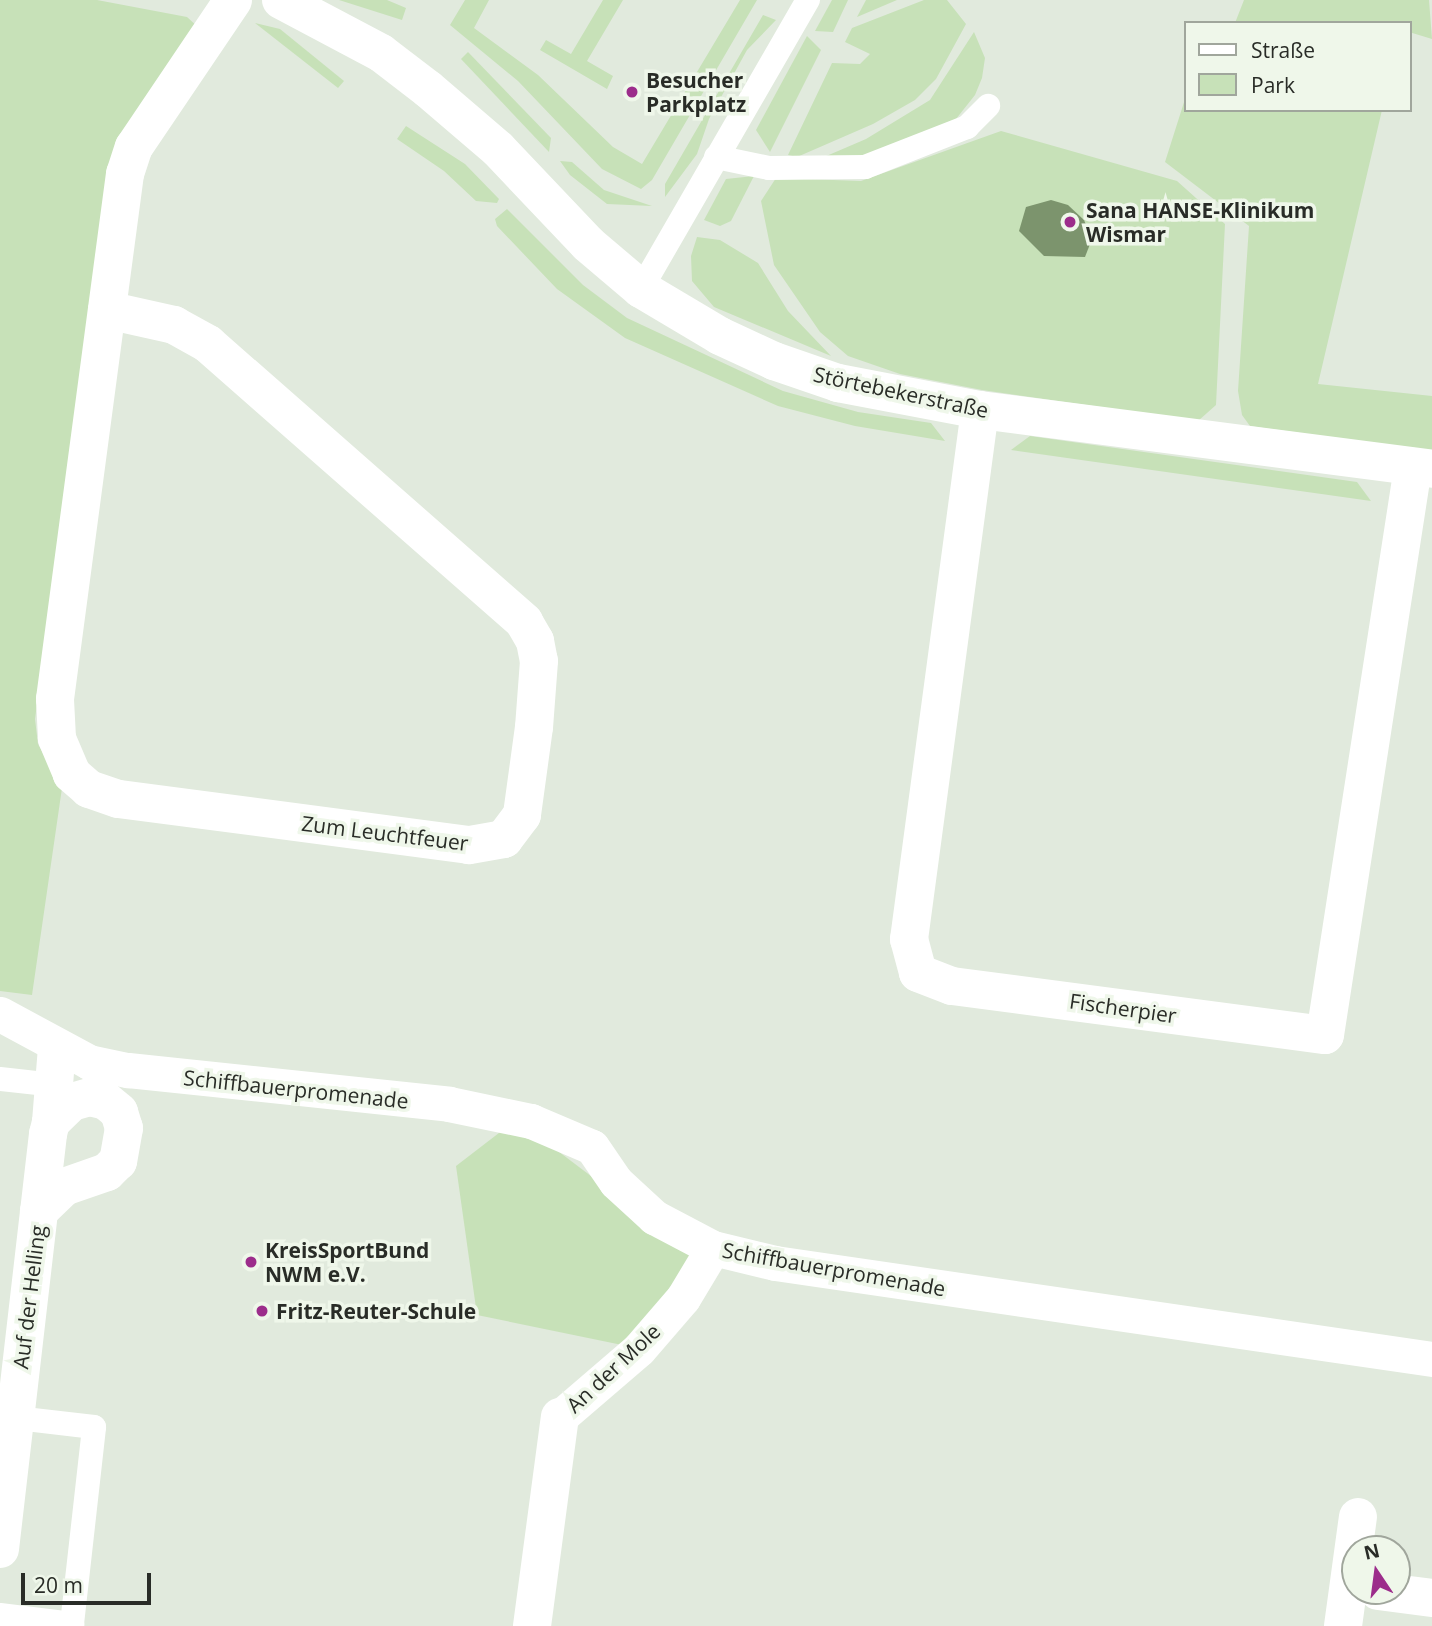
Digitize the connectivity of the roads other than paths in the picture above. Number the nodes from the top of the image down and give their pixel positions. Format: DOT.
graph roads {
  1 [pos="233,0"];
  2 [pos="281,0"];
  3 [pos="808,0"];
  4 [pos="988,106"];
  5 [pos="716,157"];
  6 [pos="641,289"];
  7 [pos="107,310"];
  8 [pos="980,410"];
  9 [pos="1422,468"];
  10 [pos="0,1014"];
  11 [pos="57,1048"];
  12 [pos="0,1079"];
  13 [pos="53,1104"];
  14 [pos="39,1211"];
  15 [pos="713,1248"];
  16 [pos="1432,1359"];
  17 [pos="560,1417"];
  18 [pos="16,1418"];
  19 [pos="5,1458"];
  20 [pos="1358,1517"];
  21 [pos="1359,1535"];
  22 [pos="0,1549"];
  23 [pos="1411,1595"];
  24 [pos="1432,1598"];
  25 [pos="1353,1605"];
  26 [pos="0,1615"];
  27 [pos="532,1626"];
  28 [pos="1343,1626"];
  1 -- 7 [label="street, Zum Leuchtfeuer"];
  2 -- 6 [label="street, Störtebekerstraße"];
  3 -- 5 [label="lane"];
  4 -- 5 [label="lane"];
  5 -- 6 [label="lane"];
  6 -- 8 [label="street, Störtebekerstraße"];
  7 -- 7 [label="street, Zum Leuchtfeuer"];
  8 -- 9 [label="street, Störtebekerstraße"];
  8 -- 9 [label="street, Fischerpier"];
  10 -- 11 [label="street, Schiffbauerpromenade"];
  11 -- 13 [label="street"];
  11 -- 15 [label="street, Schiffbauerpromenade"];
  12 -- 13 [label="lane"];
  13 -- 14 [label="street, Auf der Helling"];
  13 -- 14 [label="street, Auf der Helling"];
  14 -- 18 [label="street, Auf der Helling"];
  15 -- 16 [label="street, Schiffbauerpromenade"];
  15 -- 17 [label="street, An der Mole"];
  17 -- 27 [label="street, An der Mole"];
  18 -- 19 [label="street, Auf der Helling"];
  18 -- 26 [label="lane"];
  19 -- 22 [label="street, Auf der Helling"];
  20 -- 21 [label="street"];
  23 -- 24 [label="street"];
  25 -- 28 [label="street"];
}
